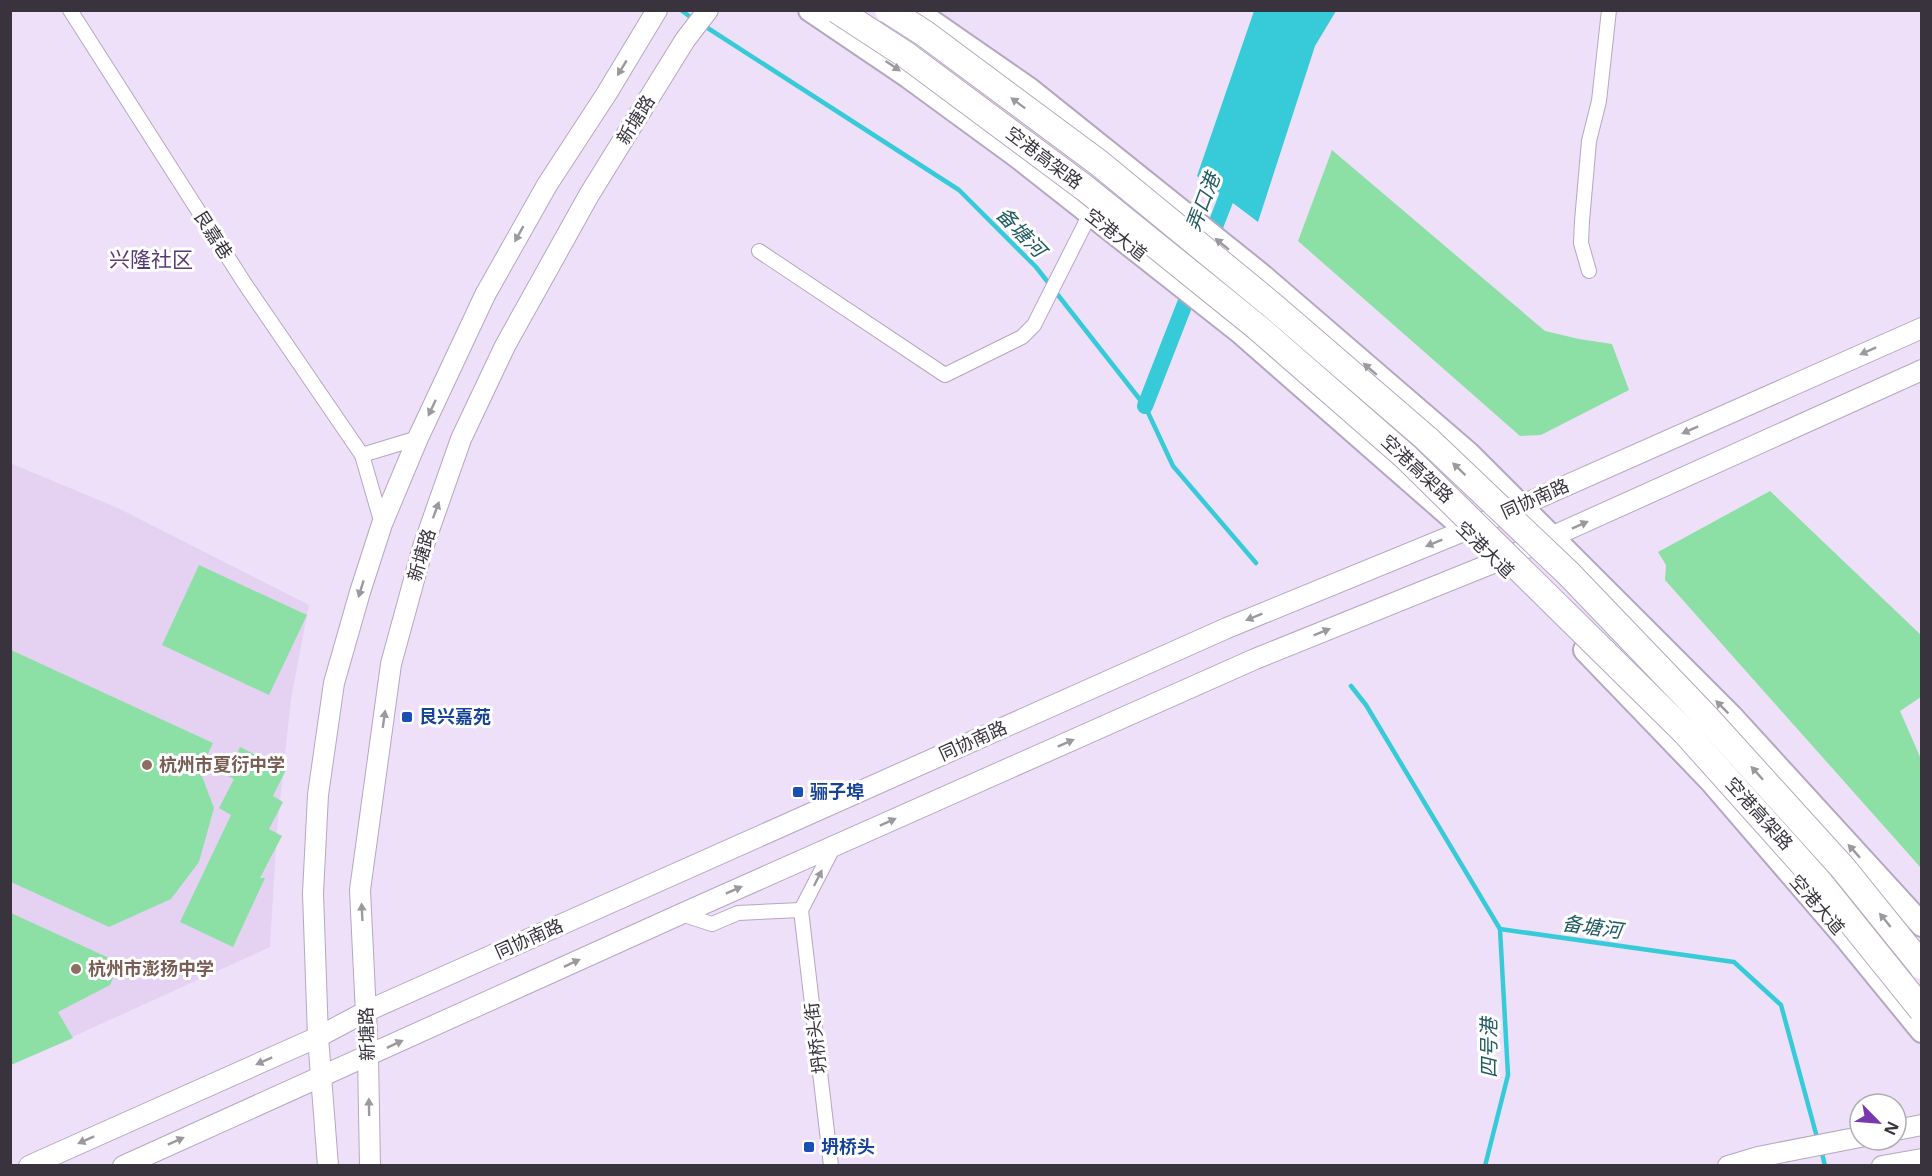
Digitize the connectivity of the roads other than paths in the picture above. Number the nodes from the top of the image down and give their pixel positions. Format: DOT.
graph roads {
  1 [pos="70,10"];
  2 [pos="810,10"];
  3 [pos="837,10"];
  4 [pos="888,10"];
  5 [pos="915,10"];
  6 [pos="1609,10"];
  7 [pos="708,11"];
  8 [pos="654,14"];
  9 [pos="1090,214"];
  10 [pos="759,251"];
  11 [pos="1589,271"];
  12 [pos="1922,328"];
  13 [pos="1922,370"];
  14 [pos="418,438"];
  15 [pos="362,455"];
  16 [pos="1520,505"];
  17 [pos="382,524"];
  18 [pos="1466,530"];
  19 [pos="1552,537"];
  20 [pos="1498,561"];
  21 [pos="834,846"];
  22 [pos="801,910"];
  23 [pos="681,914"];
  24 [pos="1922,925"];
  25 [pos="1922,966"];
  26 [pos="1922,1010"];
  27 [pos="367,1011"];
  28 [pos="1922,1031"];
  29 [pos="318,1037"];
  30 [pos="368,1056"];
  31 [pos="322,1076"];
  32 [pos="1848,1140"];
  33 [pos="1922,1158"];
  34 [pos="29,1166"];
  35 [pos="123,1166"];
  36 [pos="328,1166"];
  37 [pos="370,1166"];
  38 [pos="831,1166"];
  39 [pos="1728,1166"];
  40 [pos="1882,1166"];
  1 -- 15 [label="street, 艮嘉巷"];
  2 -- 9 [label="main road, 空港大道, one-way"];
  3 -- 26 [label="highway, 空港高架路, bridge"];
  25 -- 4 [label="highway, 空港高架路, one-way, bridge"];
  16 -- 5 [label="main road, one-way"];
  6 -- 11 [label="street"];
  27 -- 7 [label="main road, 新塘路, one-way"];
  8 -- 14 [label="main road, one-way"];
  9 -- 10 [label="street"];
  9 -- 18 [label="main road, 空港大道"];
  12 -- 16 [label="main road, 同协南路, one-way"];
  19 -- 13 [label="main road, one-way"];
  14 -- 15 [label="street"];
  14 -- 17 [label="main road"];
  15 -- 17 [label="street, 艮嘉巷"];
  16 -- 18 [label="main road, 同协南路"];
  16 -- 19 [label="main road"];
  17 -- 29 [label="main road, one-way"];
  18 -- 20 [label="main road, 空港大道"];
  18 -- 27 [label="main road, 同协南路, one-way"];
  19 -- 20 [label="main road"];
  24 -- 19 [label="main road, one-way"];
  21 -- 20 [label="main road, one-way"];
  20 -- 28 [label="main road, 空港大道"];
  22 -- 21 [label="street, one-way"];
  23 -- 21 [label="main road, one-way"];
  22 -- 23 [label="street"];
  22 -- 38 [label="street, 坍桥头街"];
  30 -- 23 [label="main road, one-way"];
  27 -- 29 [label="main road, 同协南路"];
  27 -- 30 [label="main road, 新塘路"];
  29 -- 31 [label="main road"];
  29 -- 34 [label="main road, 同协南路, one-way"];
  30 -- 31 [label="main road"];
  37 -- 30 [label="main road, 新塘路, one-way"];
  35 -- 31 [label="main road, one-way"];
  31 -- 36 [label="main road"];
  32 -- 39 [label="main road"];
  33 -- 40 [label="main road"];
}
